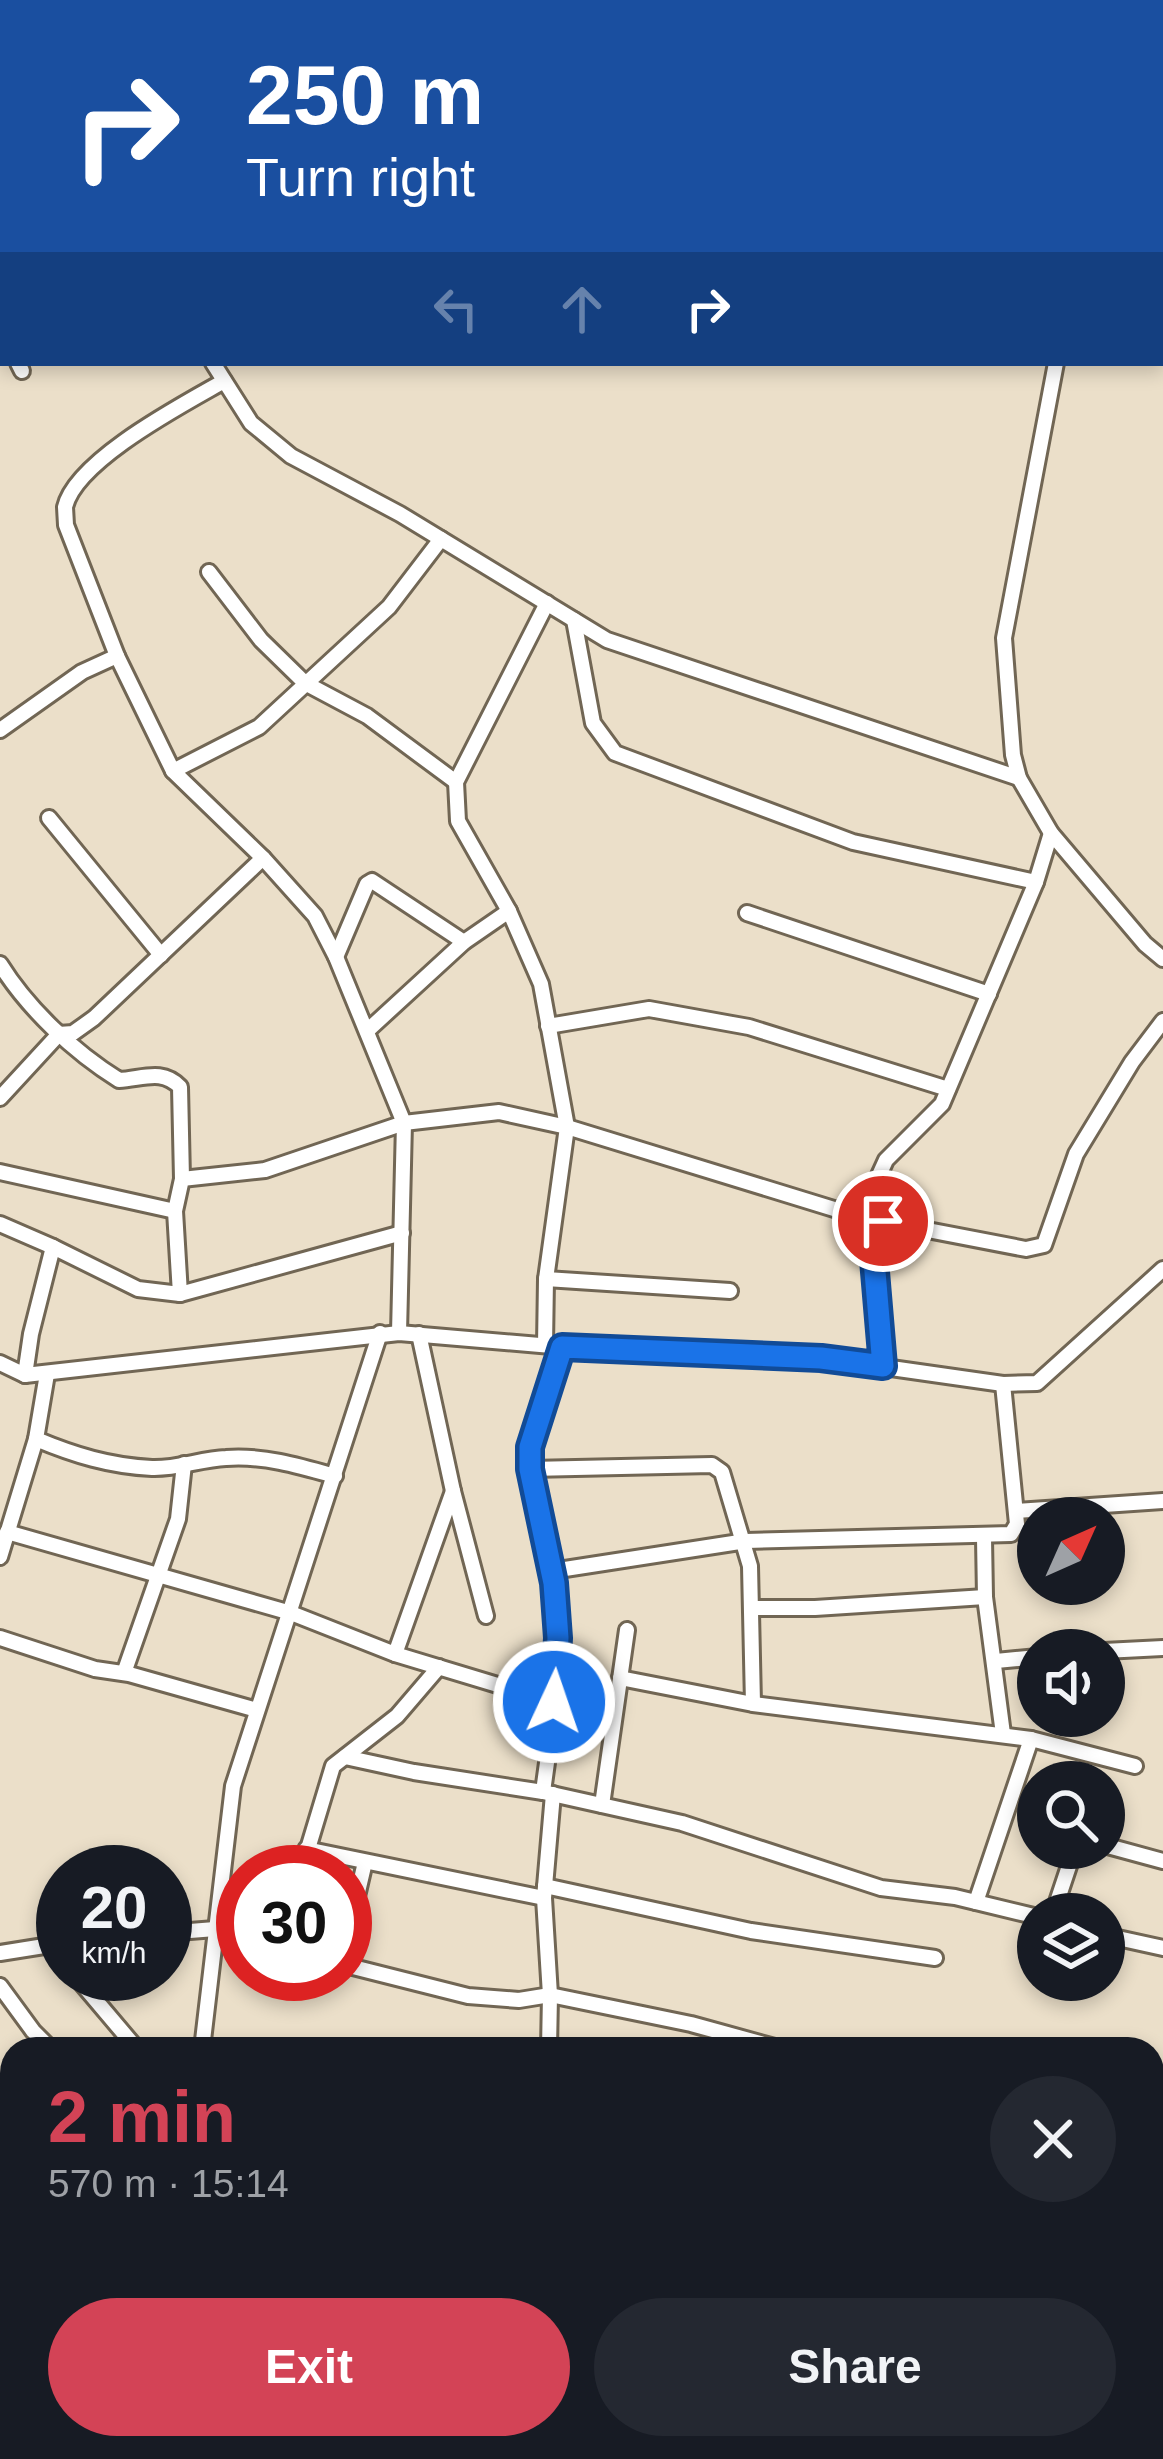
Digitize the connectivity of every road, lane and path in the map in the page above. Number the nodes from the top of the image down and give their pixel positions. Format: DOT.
graph roads {
  1 [pos="215,366"];
  2 [pos="1055,366"];
  3 [pos="224,381"];
  4 [pos="441,539"];
  5 [pos="209,572"];
  6 [pos="547,603"];
  7 [pos="574,620"];
  8 [pos="117,656"];
  9 [pos="305,683"];
  10 [pos="0,730"];
  11 [pos="173,771"];
  12 [pos="1019,778"];
  13 [pos="456,782"];
  14 [pos="49,818"];
  15 [pos="1052,833"];
  16 [pos="263,858"];
  17 [pos="1036,882"];
  18 [pos="509,911"];
  19 [pos="747,913"];
  20 [pos="464,942"];
  21 [pos="161,955"];
  22 [pos="336,957"];
  23 [pos="1163,959"];
  24 [pos="1,970"];
  25 [pos="988,994"];
  26 [pos="1163,1021"];
  27 [pos="548,1025"];
  28 [pos="367,1031"];
  29 [pos="59,1034"];
  30 [pos="948,1089"];
  31 [pos="2,1093"];
  32 [pos="404,1123"];
  33 [pos="567,1127"];
  34 [pos="0,1172"];
  35 [pos="182,1179"];
  36 [pos="175,1211"];
  37 [pos="860,1216"];
  38 [pos="883,1221"];
  39 [pos="0,1224"];
  40 [pos="402,1233"];
  41 [pos="53,1247"];
  42 [pos="1163,1269"];
  43 [pos="546,1279"];
  44 [pos="730,1291"];
  45 [pos="180,1294"];
  46 [pos="380,1333"];
  47 [pos="399,1333"];
  48 [pos="419,1334"];
  49 [pos="545,1345"];
  50 [pos="562,1347"];
  51 [pos="0,1364"];
  52 [pos="883,1366"];
  53 [pos="46,1373"];
  54 [pos="25,1375"];
  55 [pos="1003,1384"];
  56 [pos="36,1439"];
  57 [pos="184,1464"];
  58 [pos="530,1469"];
  59 [pos="335,1476"];
  60 [pos="453,1490"];
  61 [pos="1163,1501"];
  62 [pos="1016,1511"];
  63 [pos="8,1532"];
  64 [pos="984,1538"];
  65 [pos="741,1543"];
  66 [pos="0,1557"];
  67 [pos="552,1571"];
  68 [pos="157,1577"];
  69 [pos="985,1597"];
  70 [pos="751,1608"];
  71 [pos="291,1613"];
  72 [pos="485,1616"];
  73 [pos="627,1630"];
  74 [pos="0,1638"];
  75 [pos="1163,1648"];
  76 [pos="1125,1651"];
  77 [pos="395,1654"];
  78 [pos="1017,1659"];
  79 [pos="996,1661"];
  80 [pos="439,1667"];
  81 [pos="124,1673"];
  82 [pos="620,1678"];
  83 [pos="554,1702"];
  84 [pos="752,1704"];
  85 [pos="614,1708"];
  86 [pos="257,1710"];
  87 [pos="1003,1735"];
  88 [pos="1031,1738"];
  89 [pos="345,1757"];
  90 [pos="1136,1766"];
  91 [pos="548,1793"];
  92 [pos="602,1805"];
  93 [pos="307,1845"];
  94 [pos="1125,1851"];
  95 [pos="1163,1861"];
  96 [pos="372,1863"];
  97 [pos="544,1892"];
  98 [pos="976,1902"];
  99 [pos="1017,1912"];
  100 [pos="215,1929"];
  101 [pos="192,1930"];
  102 [pos="1125,1940"];
  103 [pos="36,1948"];
  104 [pos="1163,1948"];
  105 [pos="0,1953"];
  106 [pos="934,1958"];
  107 [pos="372,1972"];
  108 [pos="0,1986"];
  109 [pos="550,1995"];
  110 [pos="96,2001"];
  111 [pos="41,2037"];
  112 [pos="127,2037"];
  113 [pos="203,2037"];
  114 [pos="549,2037"];
  115 [pos="738,2037"];
  1 -- 3 [label="street"];
  2 -- 12 [label="street"];
  3 -- 4 [label="street"];
  3 -- 8 [label="street"];
  4 -- 6 [label="street"];
  4 -- 9 [label="street"];
  5 -- 9 [label="street"];
  6 -- 7 [label="street"];
  6 -- 13 [label="street"];
  7 -- 12 [label="street"];
  7 -- 17 [label="street"];
  8 -- 10 [label="street"];
  8 -- 11 [label="street"];
  9 -- 11 [label="street"];
  9 -- 13 [label="street"];
  11 -- 16 [label="street"];
  12 -- 15 [label="street"];
  13 -- 18 [label="street"];
  14 -- 21 [label="street"];
  15 -- 17 [label="street"];
  15 -- 23 [label="street"];
  16 -- 21 [label="street"];
  16 -- 22 [label="street"];
  17 -- 25 [label="street"];
  18 -- 20 [label="street"];
  18 -- 27 [label="street"];
  19 -- 25 [label="street"];
  20 -- 22 [label="street"];
  20 -- 28 [label="street"];
  21 -- 29 [label="street"];
  22 -- 28 [label="street"];
  24 -- 29 [label="street"];
  25 -- 30 [label="street"];
  26 -- 38 [label="street"];
  27 -- 30 [label="street"];
  27 -- 33 [label="street"];
  28 -- 32 [label="street"];
  29 -- 31 [label="street"];
  29 -- 35 [label="street"];
  30 -- 37 [label="street"];
  32 -- 33 [label="street"];
  32 -- 35 [label="street"];
  32 -- 40 [label="street"];
  33 -- 37 [label="street"];
  33 -- 43 [label="street"];
  34 -- 36 [label="street"];
  35 -- 36 [label="street"];
  36 -- 45 [label="street"];
  37 -- 38 [label="street"];
  38 -- 52 [label="street"];
  39 -- 41 [label="street"];
  40 -- 45 [label="street"];
  40 -- 47 [label="street"];
  41 -- 45 [label="street"];
  41 -- 54 [label="street"];
  42 -- 55 [label="street"];
  43 -- 44 [label="street"];
  43 -- 49 [label="street"];
  46 -- 47 [label="street"];
  46 -- 53 [label="street"];
  46 -- 59 [label="street"];
  47 -- 48 [label="street"];
  48 -- 49 [label="street"];
  48 -- 60 [label="street"];
  49 -- 50 [label="street"];
  50 -- 52 [label="street"];
  50 -- 58 [label="street"];
  51 -- 54 [label="street"];
  52 -- 55 [label="street"];
  53 -- 54 [label="street"];
  53 -- 56 [label="street"];
  55 -- 62 [label="street"];
  56 -- 57 [label="street"];
  56 -- 63 [label="street"];
  57 -- 59 [label="street"];
  57 -- 68 [label="street"];
  58 -- 65 [label="street"];
  58 -- 67 [label="street"];
  59 -- 71 [label="street"];
  60 -- 72 [label="street"];
  60 -- 77 [label="street"];
  61 -- 62 [label="street"];
  62 -- 64 [label="street"];
  63 -- 66 [label="street"];
  63 -- 68 [label="street"];
  64 -- 65 [label="street"];
  64 -- 69 [label="street"];
  65 -- 67 [label="street"];
  65 -- 70 [label="street"];
  67 -- 83 [label="street"];
  68 -- 71 [label="street"];
  68 -- 81 [label="street"];
  69 -- 70 [label="street"];
  69 -- 79 [label="street"];
  70 -- 84 [label="street"];
  71 -- 77 [label="street"];
  71 -- 86 [label="street"];
  73 -- 82 [label="street"];
  74 -- 81 [label="street"];
  75 -- 76 [label="street"];
  77 -- 80 [label="street"];
  78 -- 79 [label="street"];
  79 -- 87 [label="street"];
  80 -- 83 [label="street"];
  80 -- 89 [label="street"];
  81 -- 86 [label="street"];
  82 -- 84 [label="street"];
  82 -- 85 [label="street"];
  83 -- 85 [label="street"];
  83 -- 91 [label="street"];
  84 -- 87 [label="street"];
  85 -- 92 [label="street"];
  86 -- 100 [label="street"];
  87 -- 88 [label="street"];
  88 -- 90 [label="street"];
  88 -- 98 [label="street"];
  89 -- 91 [label="street"];
  89 -- 93 [label="street"];
  91 -- 92 [label="street"];
  91 -- 97 [label="street"];
  92 -- 98 [label="street"];
  94 -- 95 [label="street"];
  96 -- 97 [label="street"];
  97 -- 106 [label="street"];
  97 -- 109 [label="street"];
  98 -- 99 [label="street"];
  100 -- 101 [label="street"];
  100 -- 113 [label="street"];
  102 -- 104 [label="street"];
  103 -- 105 [label="street"];
  107 -- 109 [label="street"];
  108 -- 111 [label="street"];
  109 -- 114 [label="street"];
  109 -- 115 [label="street"];
  110 -- 112 [label="street"];
}
